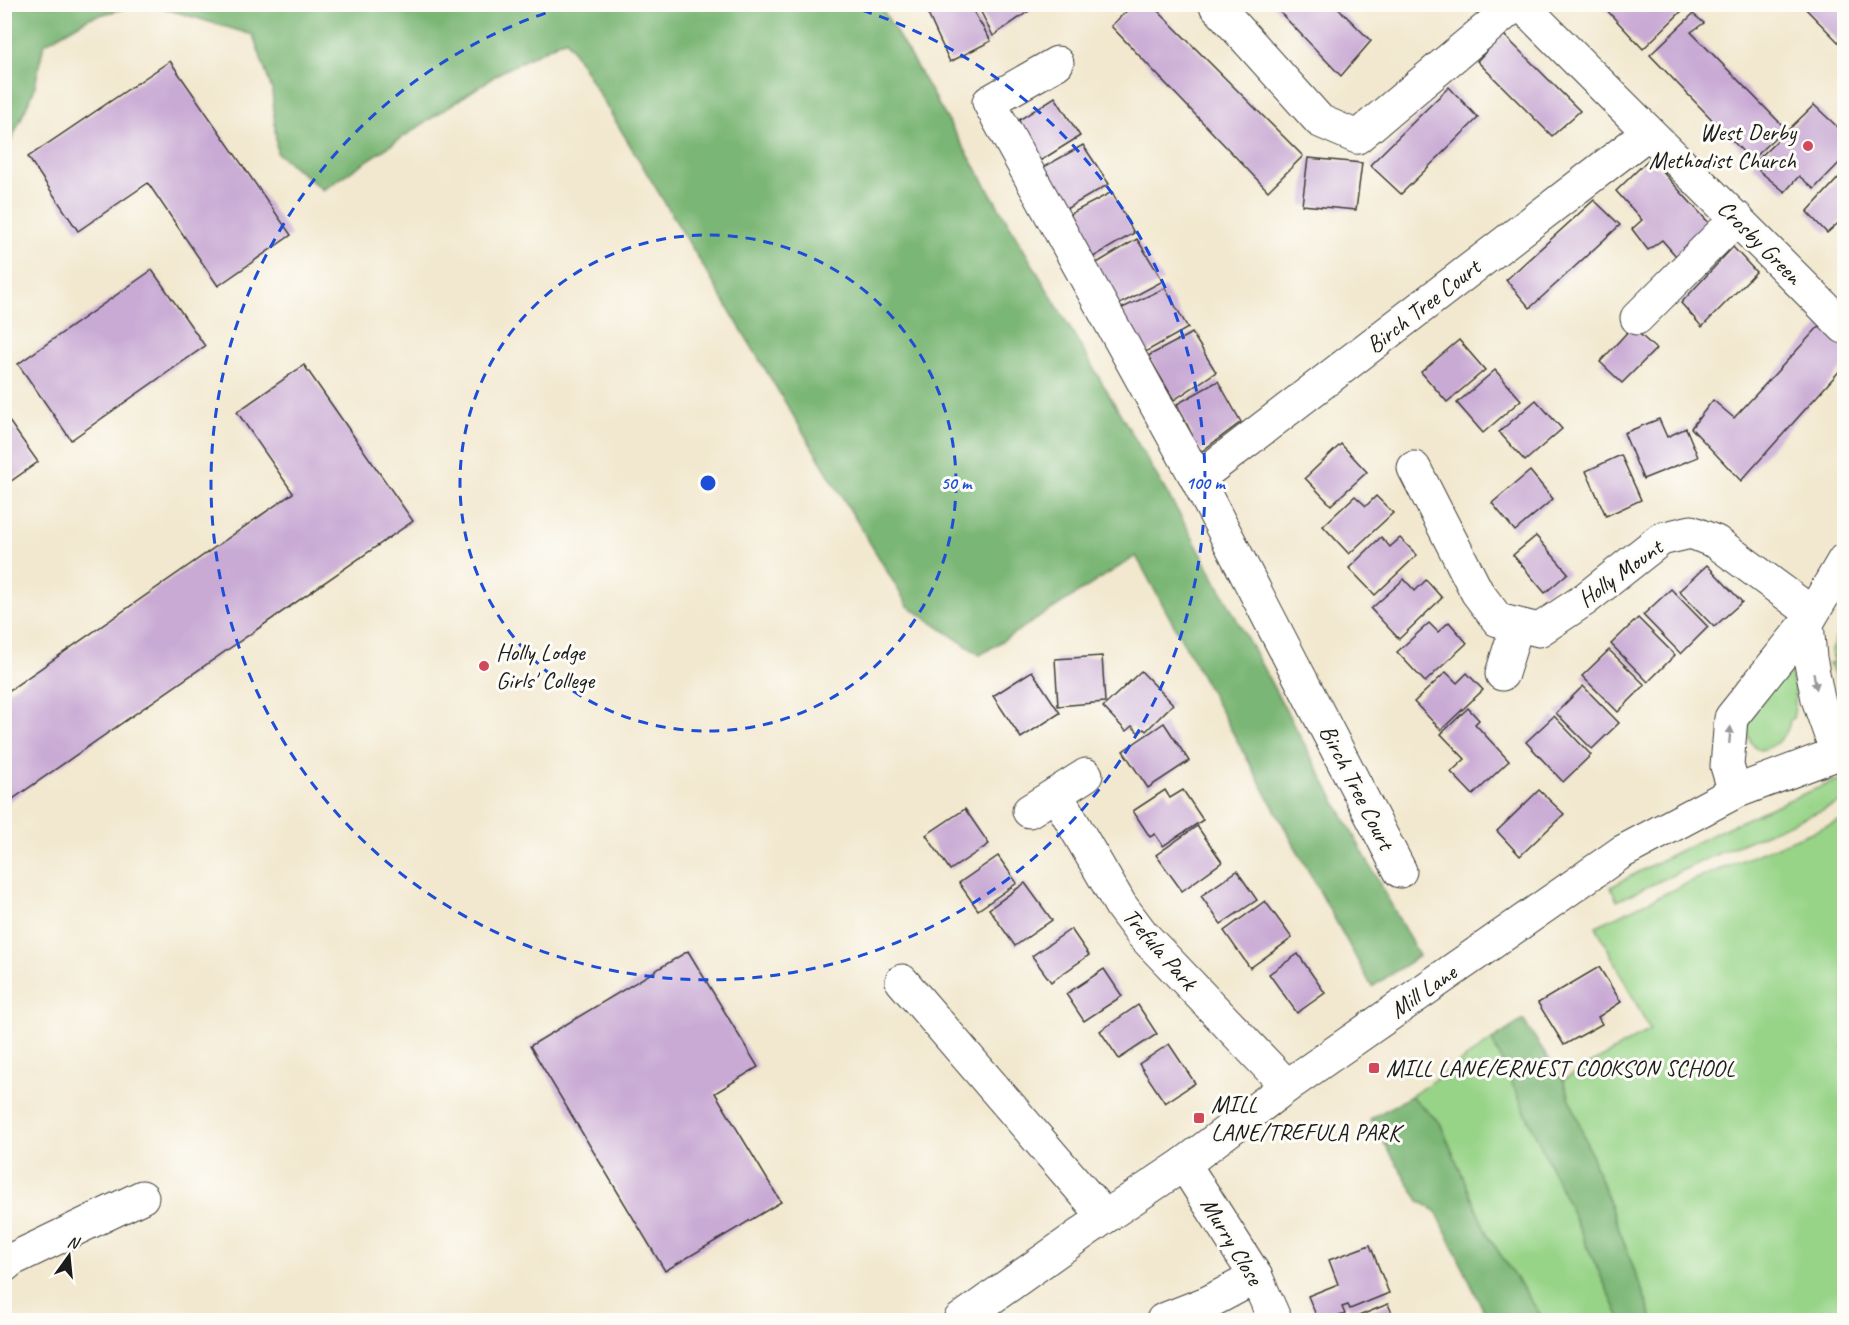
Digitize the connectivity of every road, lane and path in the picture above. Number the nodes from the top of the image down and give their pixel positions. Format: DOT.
graph roads {
  1 [pos="1215,4"];
  2 [pos="1519,4"];
  3 [pos="1058,63"];
  4 [pos="1648,133"];
  5 [pos="1737,218"];
  6 [pos="1637,318"];
  7 [pos="1845,327"];
  8 [pos="1414,468"];
  9 [pos="1197,479"];
  10 [pos="1845,560"];
  11 [pos="1810,618"];
  12 [pos="1517,625"];
  13 [pos="1502,674"];
  14 [pos="1841,752"];
  15 [pos="1086,775"];
  16 [pos="1736,792"];
  17 [pos="1056,794"];
  18 [pos="1029,811"];
  19 [pos="1400,871"];
  20 [pos="902,981"];
  21 [pos="1287,1086"];
  22 [pos="1184,1164"];
  23 [pos="142,1197"];
  24 [pos="1105,1217"];
  25 [pos="4,1266"];
  26 [pos="1256,1277"];
  27 [pos="967,1319"];
  28 [pos="1163,1320"];
  29 [pos="1275,1320"];
  1 -- 2 [label="street"];
  2 -- 4 [label="street, Crosby Green"];
  3 -- 9 [label="street, Birch Tree Court"];
  4 -- 5 [label="street, Crosby Green"];
  4 -- 9 [label="street, Birch Tree Court"];
  5 -- 6 [label="street"];
  5 -- 7 [label="street, Crosby Green"];
  8 -- 12 [label="street, Holly Mount"];
  9 -- 19 [label="street, Birch Tree Court"];
  10 -- 11 [label="street"];
  11 -- 12 [label="street, Holly Mount"];
  11 -- 14 [label="street, one-way"];
  16 -- 11 [label="street, one-way"];
  12 -- 13 [label="street"];
  14 -- 16 [label="street, Mill Lane"];
  15 -- 17 [label="street"];
  16 -- 21 [label="street, Mill Lane"];
  17 -- 18 [label="street"];
  17 -- 21 [label="street, Trefula Park"];
  20 -- 24 [label="street"];
  21 -- 22 [label="street, Mill Lane"];
  22 -- 24 [label="street, Mill Lane"];
  22 -- 26 [label="street, Murry Close"];
  23 -- 25 [label="street"];
  24 -- 27 [label="street, Mill Lane"];
  26 -- 28 [label="street"];
  26 -- 29 [label="street, Murry Close"];
}
